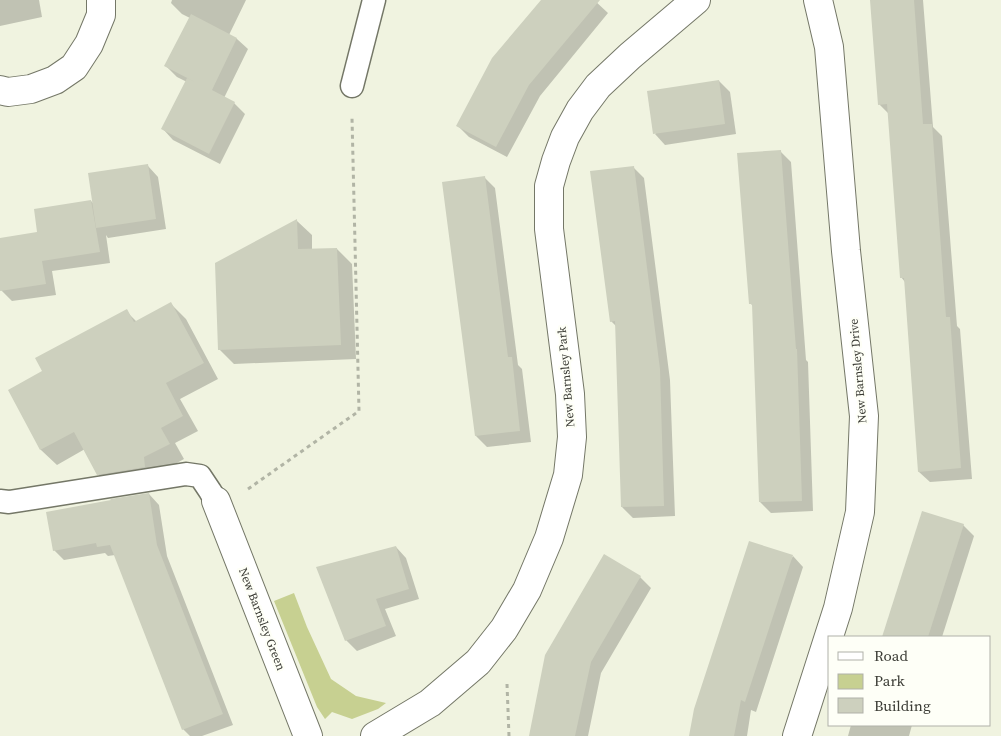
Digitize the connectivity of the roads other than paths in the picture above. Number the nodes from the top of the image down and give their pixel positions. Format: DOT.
graph roads {
  1 [pos="102,0"];
  2 [pos="374,0"];
  3 [pos="696,0"];
  4 [pos="818,0"];
  5 [pos="352,86"];
  6 [pos="0,90"];
  7 [pos="0,501"];
  8 [pos="217,506"];
  9 [pos="829,636"];
  10 [pos="828,638"];
  11 [pos="308,736"];
  12 [pos="375,736"];
  13 [pos="796,736"];
  1 -- 6 [label="street"];
  2 -- 5 [label="lane"];
  3 -- 12 [label="street, New Barnsley Park"];
  4 -- 9 [label="street, New Barnsley Drive"];
  7 -- 8 [label="lane"];
  8 -- 11 [label="street, New Barnsley Green"];
  10 -- 13 [label="street, New Barnsley Drive"];
}
